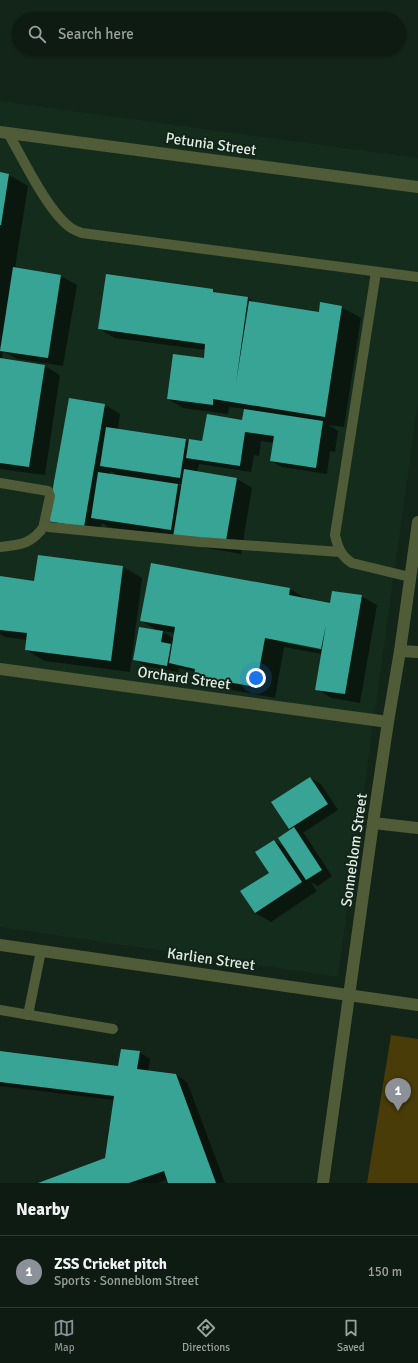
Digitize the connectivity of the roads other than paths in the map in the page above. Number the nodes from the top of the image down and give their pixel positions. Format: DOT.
graph roads {
  1 [pos="4,132"];
  2 [pos="418,187"];
  3 [pos="376,272"];
  4 [pos="418,278"];
  5 [pos="0,484"];
  6 [pos="418,522"];
  7 [pos="45,525"];
  8 [pos="0,547"];
  9 [pos="340,552"];
  10 [pos="410,577"];
  11 [pos="400,651"];
  12 [pos="418,652"];
  13 [pos="0,669"];
  14 [pos="388,722"];
  15 [pos="373,823"];
  16 [pos="418,828"];
  17 [pos="0,945"];
  18 [pos="41,951"];
  19 [pos="350,996"];
  20 [pos="418,1005"];
  21 [pos="0,1010"];
  22 [pos="28,1014"];
  23 [pos="113,1029"];
  24 [pos="323,1183"];
  1 -- 2 [label="street, Petunia Street"];
  1 -- 3 [label="lane"];
  3 -- 4 [label="lane"];
  3 -- 9 [label="lane"];
  5 -- 7 [label="lane"];
  6 -- 10 [label="street, Sonneblom Street"];
  7 -- 8 [label="lane"];
  7 -- 9 [label="lane"];
  9 -- 10 [label="lane"];
  10 -- 11 [label="street, Sonneblom Street"];
  11 -- 12 [label="street"];
  11 -- 14 [label="street, Sonneblom Street"];
  13 -- 14 [label="street, Orchard Street"];
  14 -- 15 [label="street, Sonneblom Street"];
  15 -- 16 [label="street"];
  15 -- 19 [label="street, Sonneblom Street"];
  17 -- 18 [label="street, Karlien Street"];
  18 -- 19 [label="street, Karlien Street"];
  18 -- 22 [label="lane"];
  19 -- 20 [label="street, Karlien Street"];
  19 -- 24 [label="street, Sonneblom Street"];
  21 -- 22 [label="lane"];
  22 -- 23 [label="lane"];
}
